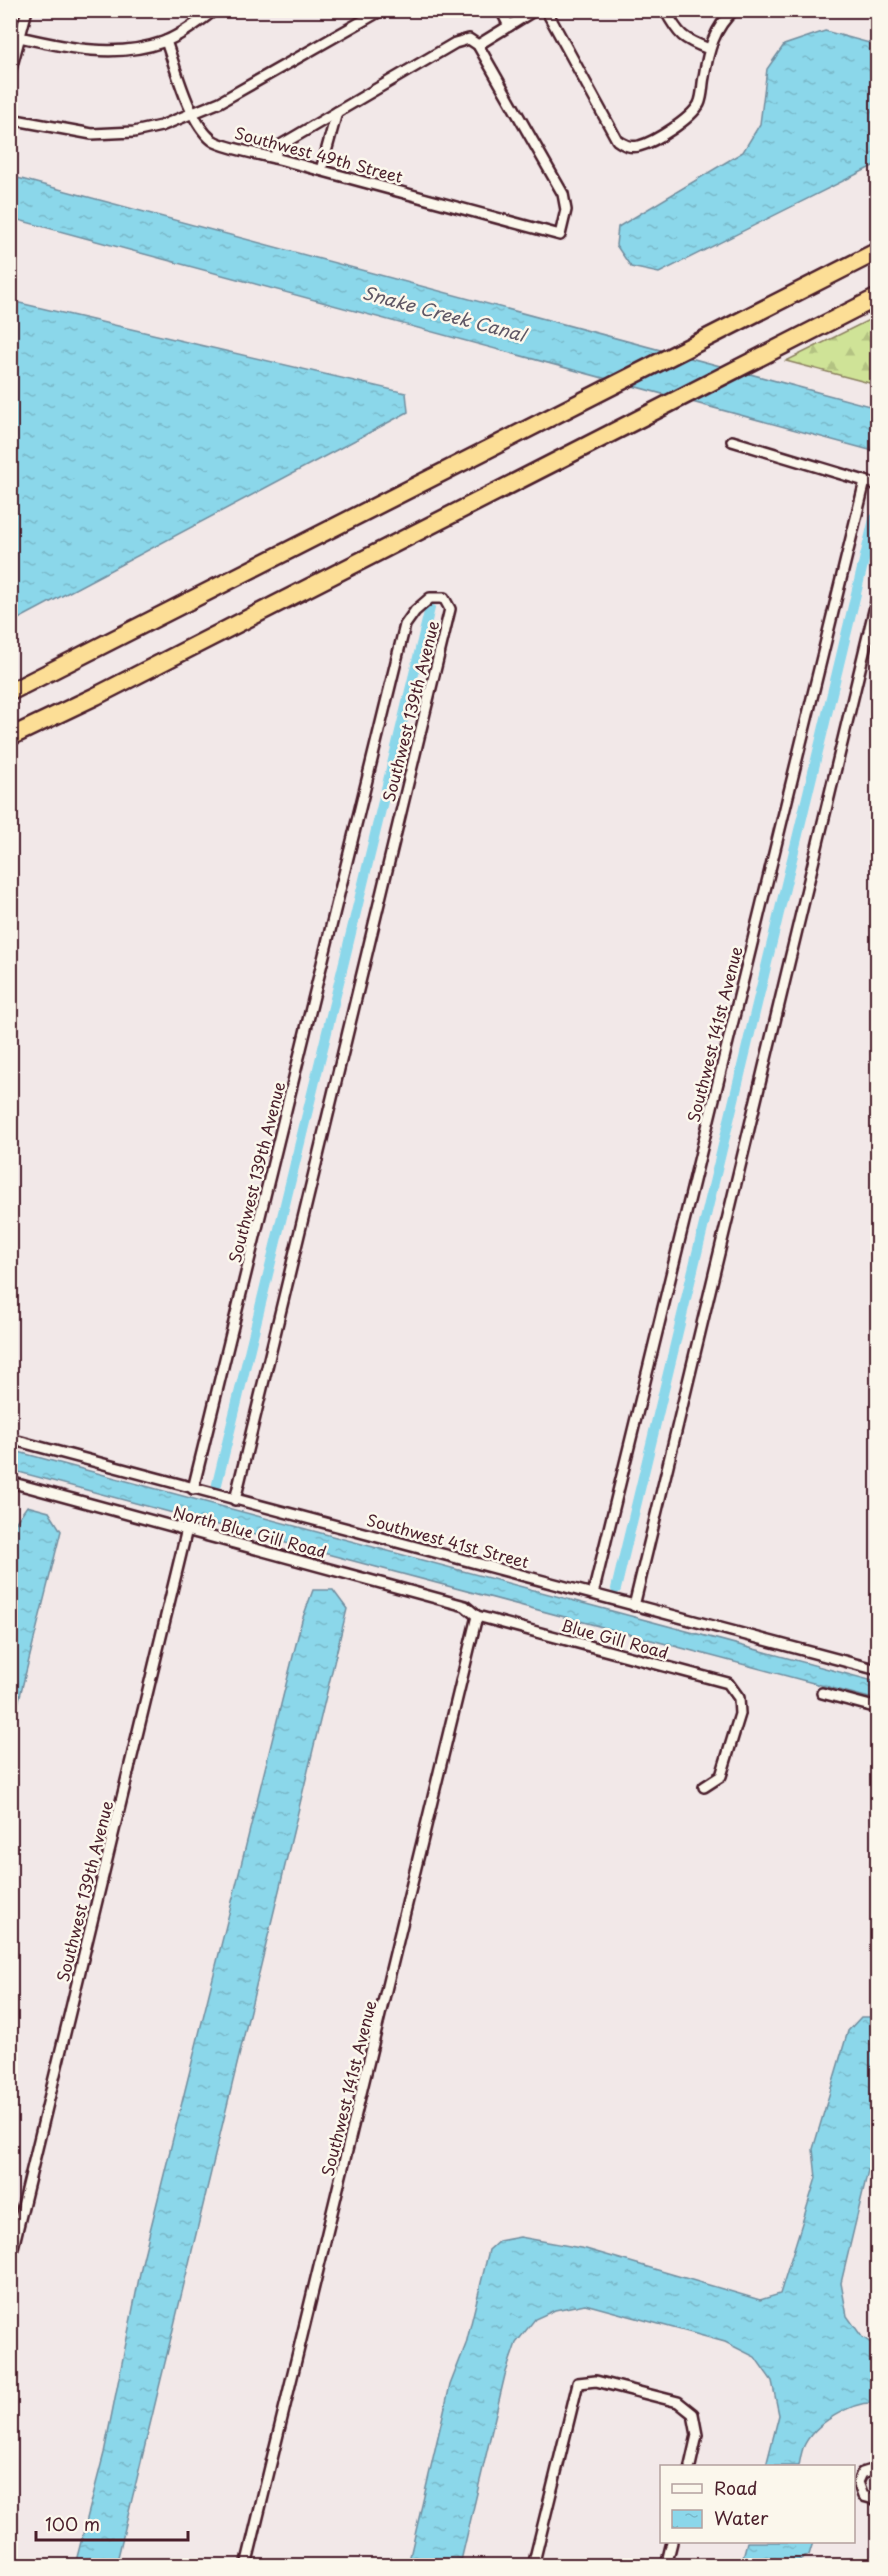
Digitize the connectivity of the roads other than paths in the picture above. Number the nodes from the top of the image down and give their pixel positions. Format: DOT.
graph roads {
  1 [pos="27,10"];
  2 [pos="215,10"];
  3 [pos="382,10"];
  4 [pos="501,10"];
  5 [pos="535,10"];
  6 [pos="546,10"];
  7 [pos="665,10"];
  8 [pos="734,10"];
  9 [pos="509,26"];
  10 [pos="20,37"];
  11 [pos="166,41"];
  12 [pos="478,45"];
  13 [pos="709,49"];
  14 [pos="10,73"];
  15 [pos="337,112"];
  16 [pos="193,115"];
  17 [pos="10,119"];
  18 [pos="274,158"];
  19 [pos="321,170"];
  20 [pos="878,251"];
  21 [pos="878,297"];
  22 [pos="732,441"];
  23 [pos="865,481"];
  24 [pos="878,484"];
  25 [pos="878,594"];
  26 [pos="10,692"];
  27 [pos="10,736"];
  28 [pos="10,1439"];
  29 [pos="10,1482"];
  30 [pos="193,1489"];
  31 [pos="235,1500"];
  32 [pos="188,1530"];
  33 [pos="593,1594"];
  34 [pos="633,1606"];
  35 [pos="477,1616"];
  36 [pos="878,1670"];
  37 [pos="822,1693"];
  38 [pos="878,1708"];
  39 [pos="704,1787"];
  40 [pos="10,2260"];
  41 [pos="690,2465"];
  42 [pos="878,2468"];
  43 [pos="878,2500"];
  44 [pos="672,2543"];
  45 [pos="246,2565"];
  46 [pos="533,2565"];
  47 [pos="666,2565"];
  1 -- 10 [label="street"];
  2 -- 11 [label="street"];
  3 -- 16 [label="street"];
  4 -- 9 [label="street"];
  5 -- 9 [label="street"];
  6 -- 13 [label="street"];
  7 -- 13 [label="street"];
  8 -- 13 [label="street"];
  9 -- 12 [label="street"];
  10 -- 11 [label="street"];
  10 -- 14 [label="street"];
  11 -- 16 [label="street, Southwest 49th Street"];
  12 -- 15 [label="street"];
  12 -- 19 [label="street, Southwest 49th Street"];
  15 -- 18 [label="street"];
  15 -- 19 [label="street"];
  16 -- 17 [label="street"];
  16 -- 18 [label="street, Southwest 49th Street"];
  18 -- 19 [label="street, Southwest 49th Street"];
  20 -- 26 [label="highway"];
  21 -- 27 [label="highway"];
  22 -- 23 [label="street"];
  23 -- 24 [label="street"];
  23 -- 33 [label="street, Southwest 141st Avenue"];
  25 -- 34 [label="street"];
  28 -- 30 [label="street, Southwest 41st Street"];
  29 -- 32 [label="street, North Blue Gill Road"];
  30 -- 31 [label="street, Southwest 41st Street"];
  30 -- 31 [label="street, Southwest 139th Avenue"];
  31 -- 33 [label="street, Southwest 41st Street"];
  32 -- 35 [label="street, North Blue Gill Road"];
  32 -- 40 [label="street, Southwest 139th Avenue"];
  33 -- 34 [label="street, Southwest 41st Street"];
  34 -- 36 [label="street, Southwest 41st Street"];
  35 -- 39 [label="street, Blue Gill Road"];
  35 -- 45 [label="street, Southwest 141st Avenue"];
  37 -- 38 [label="street"];
  41 -- 46 [label="street"];
  42 -- 43 [label="street"];
  44 -- 47 [label="street"];
}
